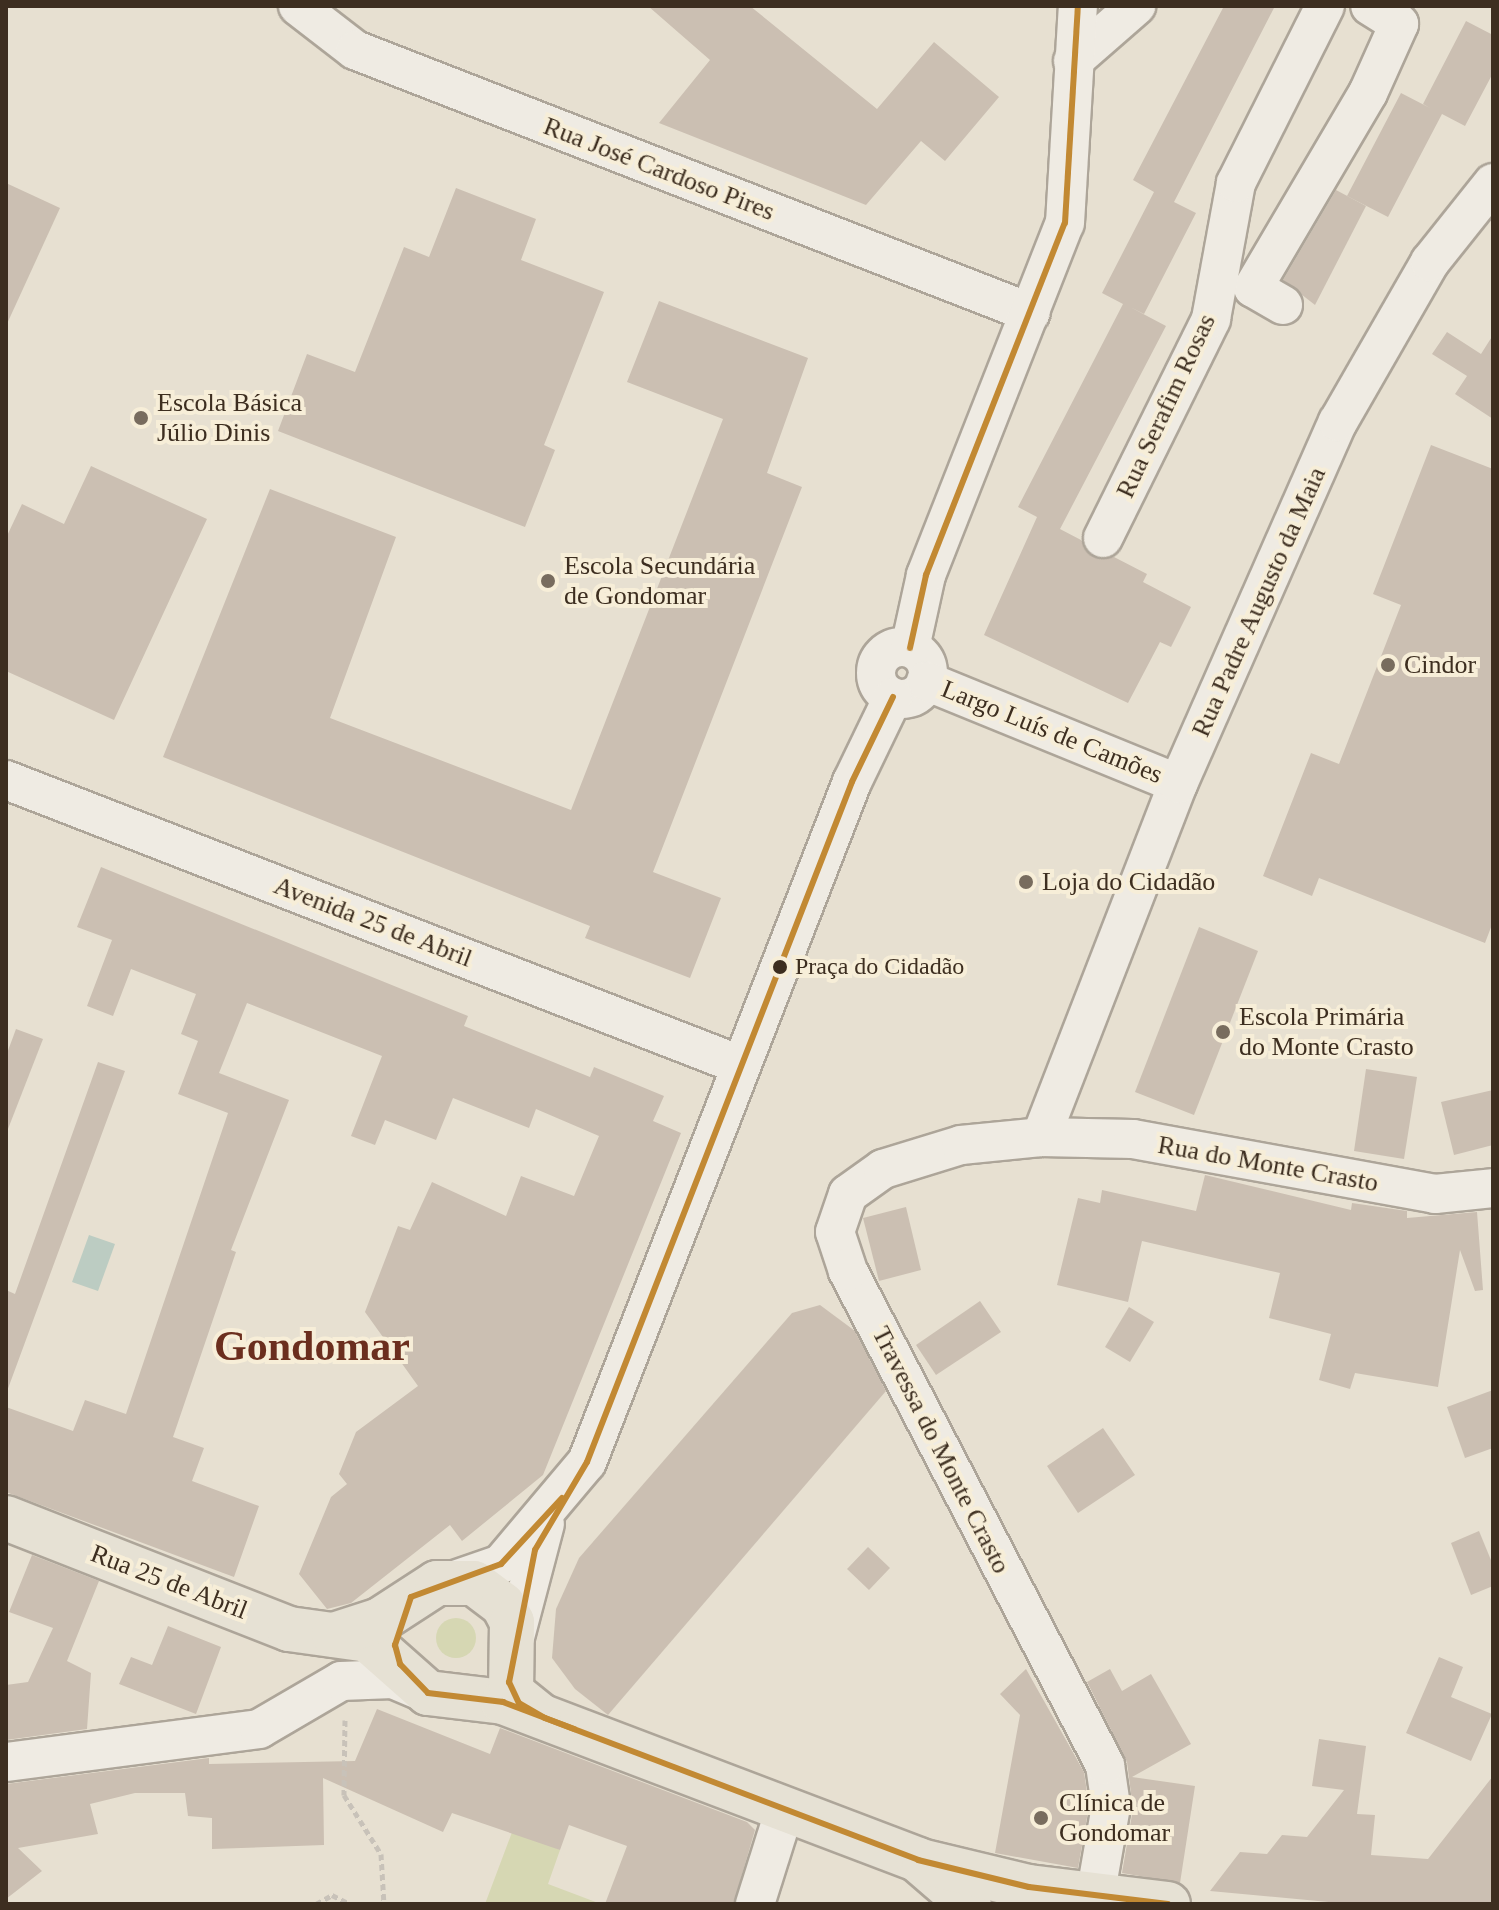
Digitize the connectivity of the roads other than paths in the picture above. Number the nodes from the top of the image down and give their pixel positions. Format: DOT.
graph roads {
  1 [pos="298,6"];
  2 [pos="1078,6"];
  3 [pos="1136,6"];
  4 [pos="1325,6"];
  5 [pos="1370,6"];
  6 [pos="1073,61"];
  7 [pos="1493,183"];
  8 [pos="1283,305"];
  9 [pos="1031,313"];
  10 [pos="1103,538"];
  11 [pos="910,675"];
  12 [pos="6,780"];
  13 [pos="1178,784"];
  14 [pos="740,1065"];
  15 [pos="1041,1137"];
  16 [pos="1493,1188"];
  17 [pos="557,1504"];
  18 [pos="6,1518"];
  19 [pos="455,1580"];
  20 [pos="411,1597"];
  21 [pos="334,1635"];
  22 [pos="513,1650"];
  23 [pos="432,1685"];
  24 [pos="545,1718"];
  25 [pos="6,1762"];
  26 [pos="785,1809"];
  27 [pos="918,1860"];
  28 [pos="1025,1896"];
  29 [pos="1095,1897"];
  30 [pos="755,1904"];
  31 [pos="969,1904"];
  32 [pos="1168,1904"];
  1 -- 9 [label="street, Rua José Cardoso Pires"];
  2 -- 6 [label="street"];
  3 -- 6 [label="street"];
  4 -- 10 [label="street, Rua Serafim Rosas"];
  5 -- 8 [label="street"];
  6 -- 9 [label="street"];
  7 -- 13 [label="street, Rua Padre Augusto da Maia"];
  9 -- 11 [label="street"];
  11 -- 13 [label="street, Largo Luís de Camões"];
  11 -- 14 [label="street"];
  12 -- 14 [label="street, Avenida 25 de Abril"];
  13 -- 15 [label="street, Rua Padre Augusto da Maia"];
  14 -- 17 [label="street"];
  15 -- 16 [label="street, Rua do Monte Crasto"];
  15 -- 29 [label="street, Travessa do Monte Crasto"];
  17 -- 19 [label="street"];
  17 -- 22 [label="street"];
  18 -- 21 [label="main road, Rua 25 de Abril"];
  19 -- 20 [label="main road, Rua 25 de Abril"];
  19 -- 22 [label="main road, Rua 25 de Abril"];
  20 -- 21 [label="main road, Rua 25 de Abril"];
  20 -- 23 [label="main road"];
  21 -- 23 [label="main road, Rua 25 de Abril"];
  22 -- 23 [label="main road"];
  22 -- 24 [label="main road, Rua 25 de Abril"];
  23 -- 24 [label="main road, Rua 25 de Abril"];
  23 -- 25 [label="street"];
  24 -- 26 [label="main road, Rua 25 de Abril"];
  26 -- 27 [label="main road, Rua 25 de Abril"];
  26 -- 30 [label="street"];
  27 -- 28 [label="main road"];
  27 -- 31 [label="main road, Rua 25 de Abril"];
  28 -- 29 [label="main road"];
  29 -- 32 [label="main road"];
}
